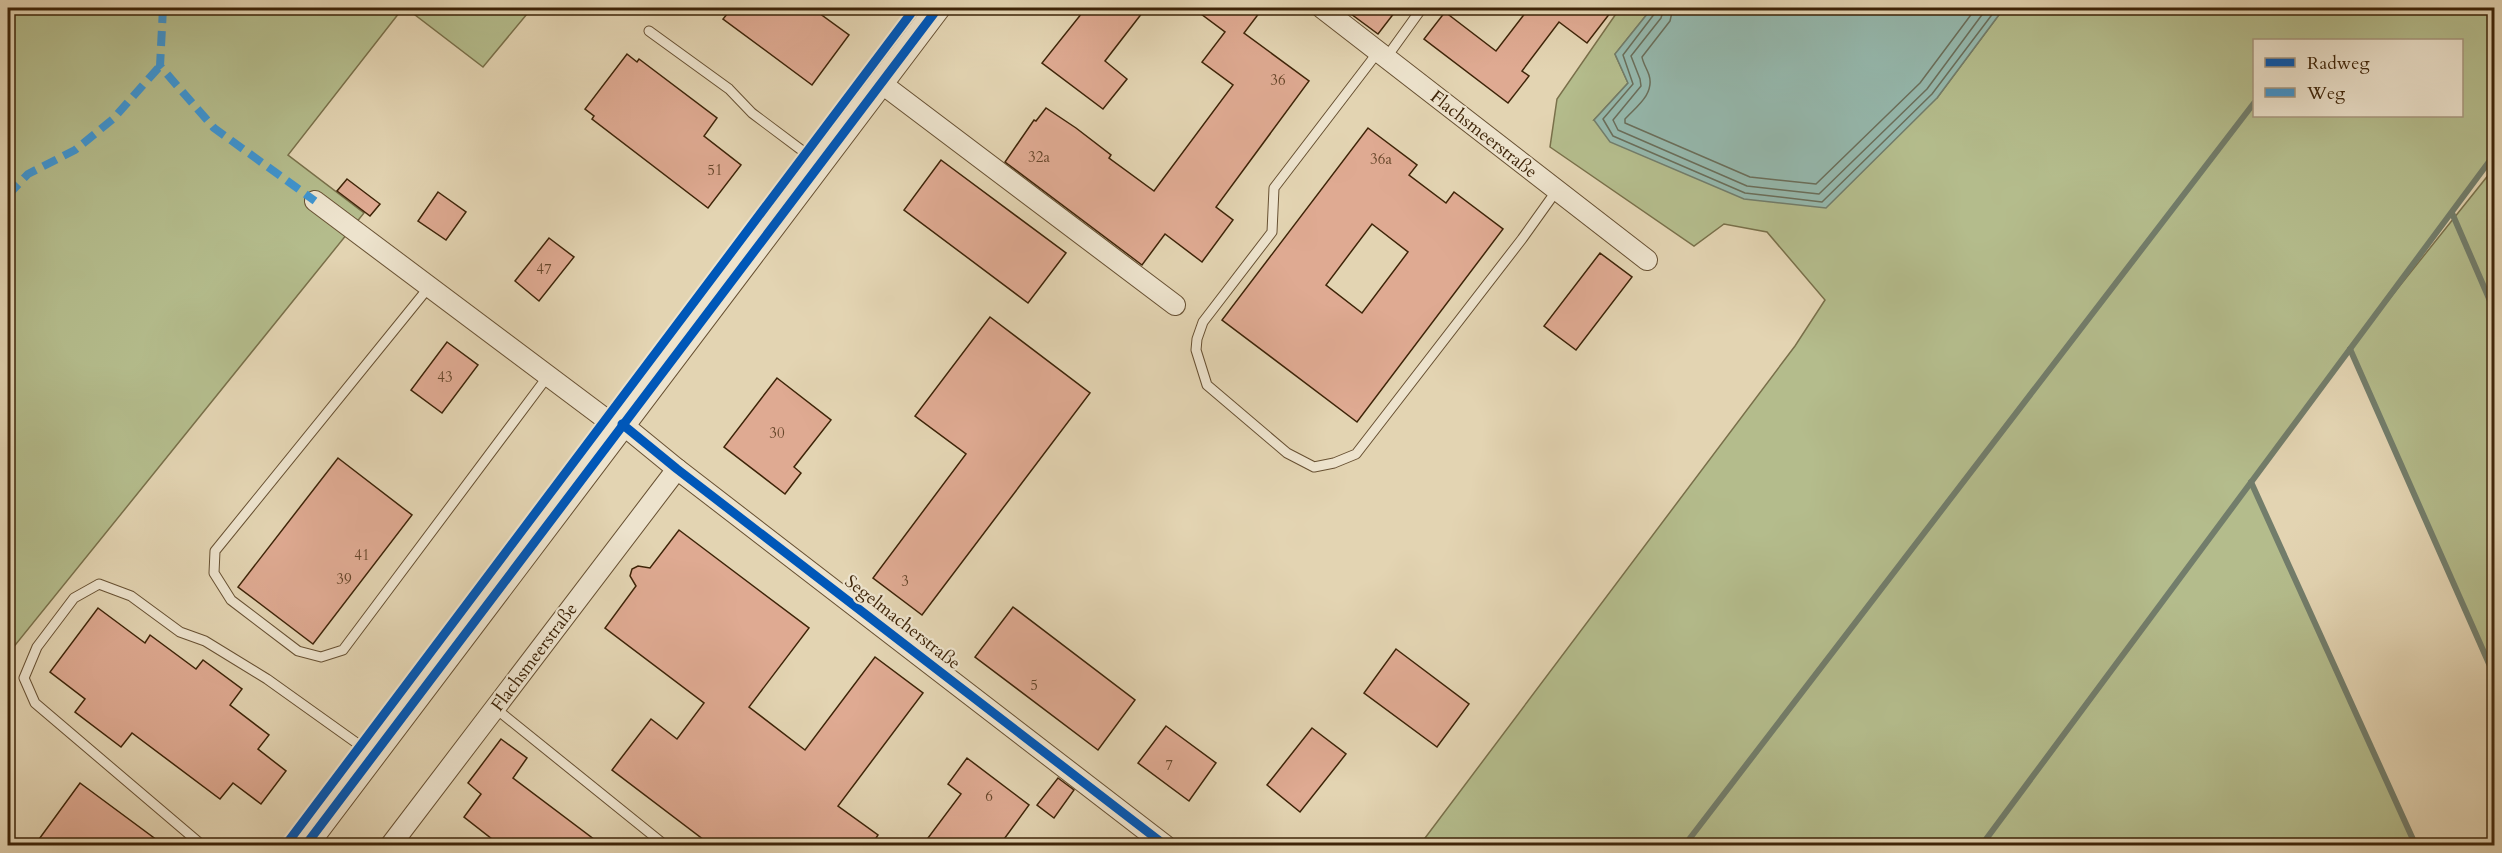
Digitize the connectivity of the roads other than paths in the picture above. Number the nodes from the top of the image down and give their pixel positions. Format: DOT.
graph roads {
  1 [pos="938,8"];
  2 [pos="1322,8"];
  3 [pos="1422,8"];
  4 [pos="649,31"];
  5 [pos="1382,55"];
  6 [pos="881,83"];
  7 [pos="819,164"];
  8 [pos="1557,190"];
  9 [pos="315,201"];
  10 [pos="1647,260"];
  11 [pos="429,286"];
  12 [pos="1175,305"];
  13 [pos="548,376"];
  14 [pos="620,426"];
  15 [pos="677,469"];
  16 [pos="495,708"];
  17 [pos="373,755"];
  18 [pos="203,846"];
  19 [pos="305,846"];
  20 [pos="390,846"];
  21 [pos="666,846"];
  22 [pos="1166,846"];
  1 -- 6 [label="street"];
  2 -- 5 [label="street, Flachsmeerstraße"];
  3 -- 5 [label="lane"];
  4 -- 7 [label="lane"];
  5 -- 8 [label="street, Flachsmeerstraße"];
  5 -- 8 [label="lane"];
  6 -- 7 [label="street"];
  6 -- 12 [label="street"];
  7 -- 14 [label="street"];
  8 -- 10 [label="street, Flachsmeerstraße"];
  9 -- 11 [label="street, Segelmacherstraße"];
  11 -- 13 [label="street, Segelmacherstraße"];
  11 -- 13 [label="lane"];
  13 -- 14 [label="street, Segelmacherstraße"];
  14 -- 15 [label="street, Segelmacherstraße"];
  14 -- 17 [label="street"];
  15 -- 16 [label="street, Flachsmeerstraße"];
  15 -- 22 [label="street, Segelmacherstraße"];
  16 -- 20 [label="street, Flachsmeerstraße"];
  16 -- 21 [label="lane"];
  17 -- 18 [label="lane"];
  17 -- 19 [label="street"];
}
